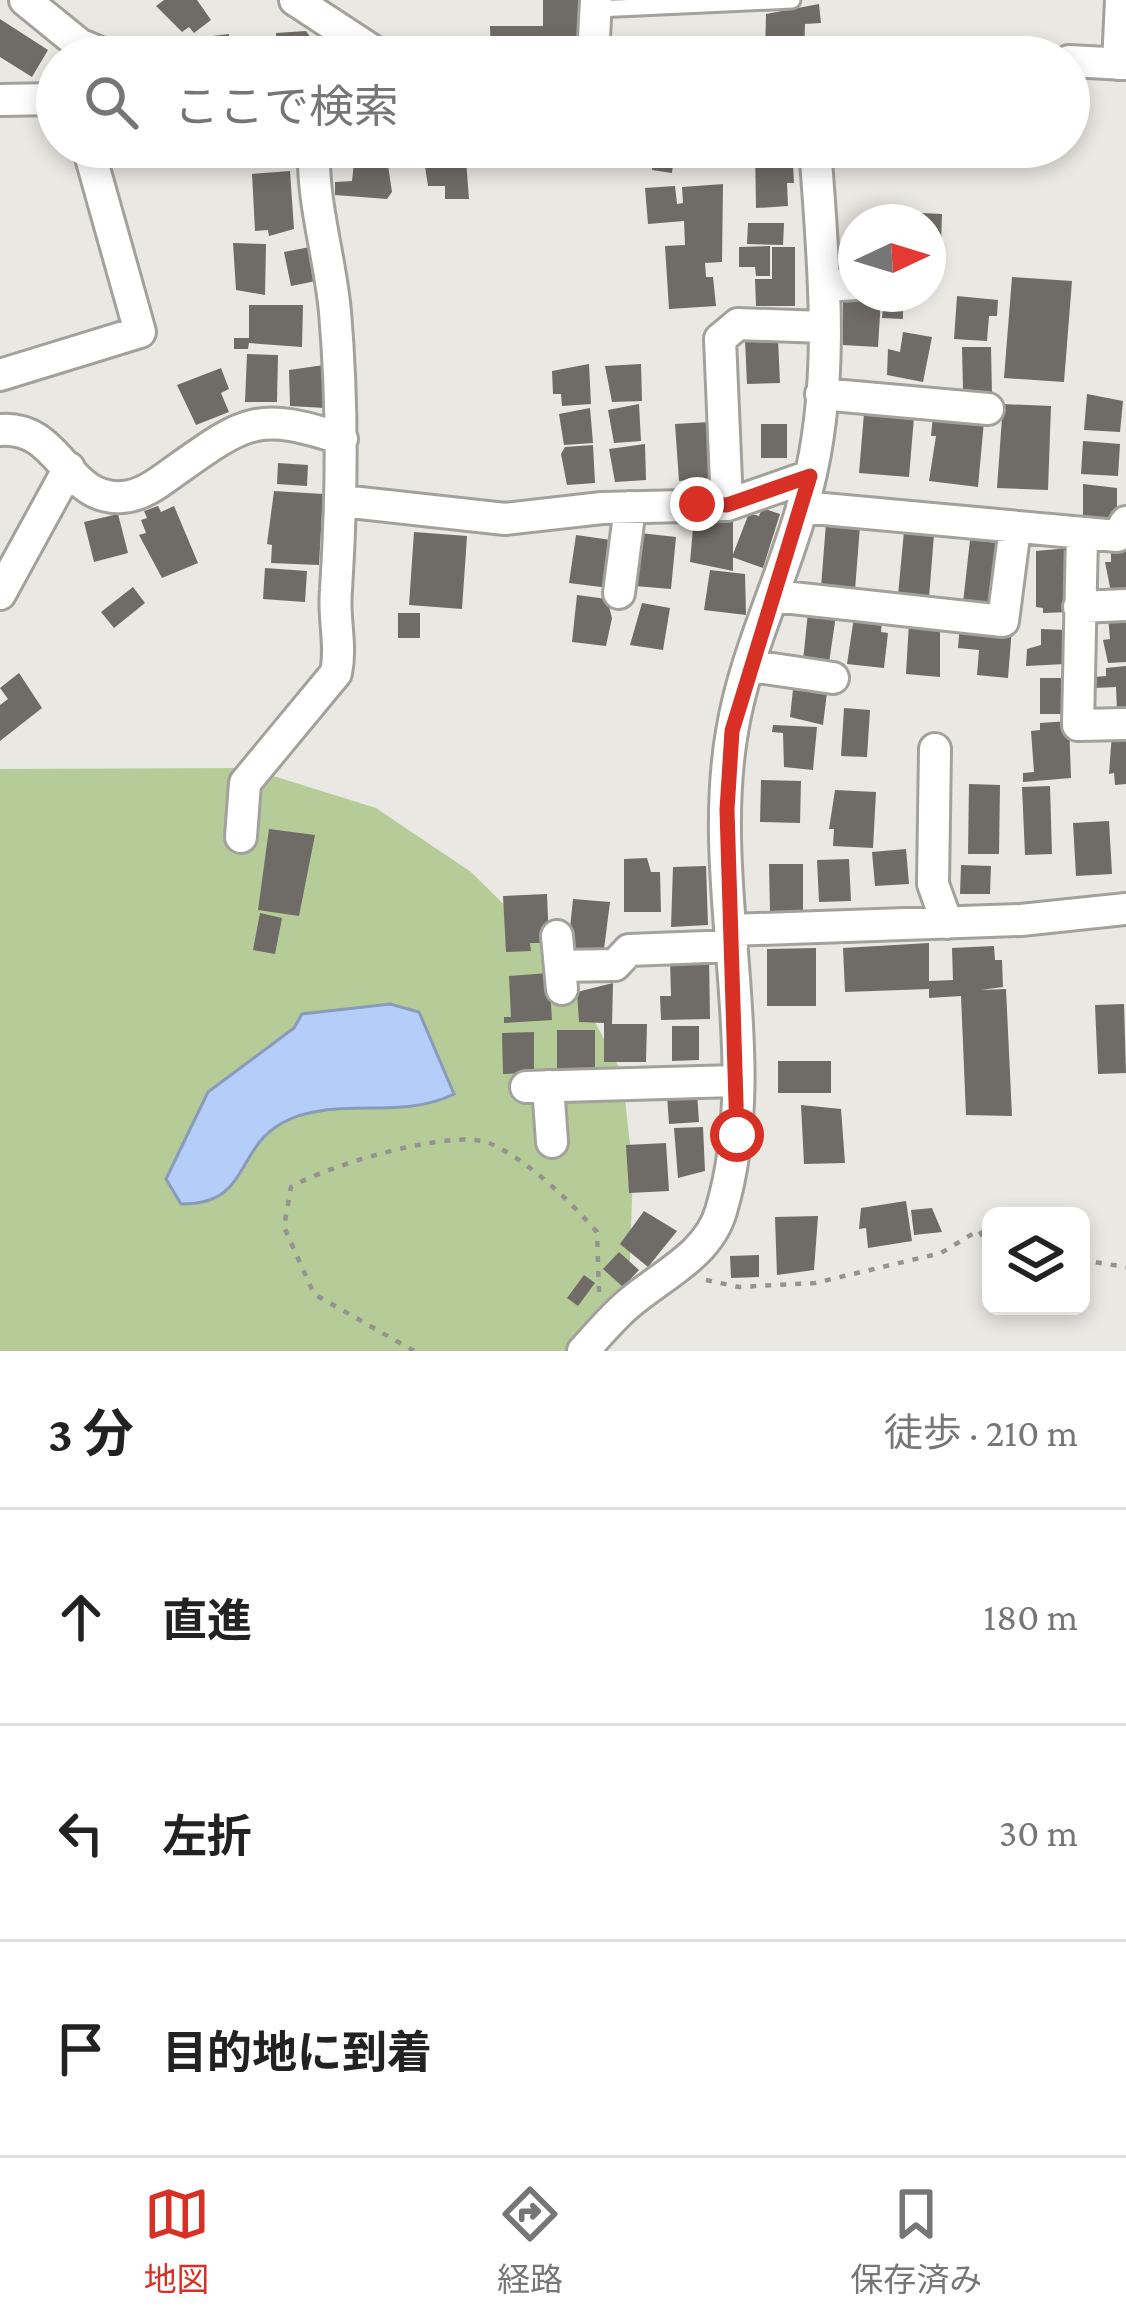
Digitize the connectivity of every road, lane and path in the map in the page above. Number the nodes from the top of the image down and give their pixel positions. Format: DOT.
graph roads {
  1 [pos="25,0"];
  2 [pos="295,0"];
  3 [pos="792,0"];
  4 [pos="1120,0"];
  5 [pos="596,4"];
  6 [pos="69,36"];
  7 [pos="350,36"];
  8 [pos="594,36"];
  9 [pos="1090,63"];
  10 [pos="1122,64"];
  11 [pos="0,100"];
  12 [pos="36,100"];
  13 [pos="94,168"];
  14 [pos="314,168"];
  15 [pos="816,168"];
  16 [pos="838,285"];
  17 [pos="824,286"];
  18 [pos="823,327"];
  19 [pos="0,375"];
  20 [pos="821,394"];
  21 [pos="988,409"];
  22 [pos="0,430"];
  23 [pos="342,439"];
  24 [pos="69,468"];
  25 [pos="810,476"];
  26 [pos="342,501"];
  27 [pos="727,505"];
  28 [pos="629,507"];
  29 [pos="802,507"];
  30 [pos="1126,522"];
  31 [pos="1015,528"];
  32 [pos="1082,534"];
  33 [pos="620,593"];
  34 [pos="0,594"];
  35 [pos="774,596"];
  36 [pos="1126,605"];
  37 [pos="1079,607"];
  38 [pos="752,666"];
  39 [pos="833,678"];
  40 [pos="1126,724"];
  41 [pos="935,749"];
  42 [pos="241,837"];
  43 [pos="1126,909"];
  44 [pos="947,923"];
  45 [pos="731,939"];
  46 [pos="560,964"];
  47 [pos="735,1082"];
  48 [pos="552,1142"];
  49 [pos="982,1233"];
  50 [pos="1090,1261"];
  51 [pos="683,1262"];
  52 [pos="1126,1267"];
  53 [pos="607,1326"];
  54 [pos="414,1351"];
  55 [pos="583,1351"];
  1 -- 6 [label="street"];
  2 -- 7 [label="street"];
  3 -- 5 [label="lane"];
  4 -- 10 [label="street"];
  5 -- 8 [label="street"];
  9 -- 10 [label="street"];
  11 -- 12 [label="street"];
  13 -- 19 [label="street"];
  14 -- 23 [label="street"];
  15 -- 17 [label="street"];
  16 -- 17 [label="street"];
  17 -- 18 [label="street"];
  18 -- 20 [label="street"];
  18 -- 27 [label="street"];
  20 -- 21 [label="street"];
  20 -- 25 [label="street"];
  22 -- 24 [label="street"];
  23 -- 24 [label="street"];
  23 -- 26 [label="street"];
  24 -- 34 [label="street"];
  25 -- 27 [label="street"];
  25 -- 29 [label="street"];
  26 -- 28 [label="street"];
  26 -- 42 [label="street"];
  27 -- 28 [label="street"];
  28 -- 33 [label="street"];
  29 -- 31 [label="street"];
  29 -- 35 [label="street"];
  30 -- 32 [label="street"];
  31 -- 32 [label="street"];
  31 -- 35 [label="street"];
  32 -- 37 [label="street"];
  35 -- 38 [label="street"];
  36 -- 37 [label="street"];
  37 -- 40 [label="street"];
  38 -- 39 [label="street"];
  38 -- 45 [label="street"];
  41 -- 44 [label="street"];
  43 -- 44 [label="street"];
  44 -- 45 [label="street"];
  45 -- 46 [label="street"];
  45 -- 47 [label="street"];
  47 -- 48 [label="street"];
  47 -- 51 [label="street"];
  49 -- 51 [label="path"];
  50 -- 52 [label="path"];
  51 -- 53 [label="street"];
  53 -- 54 [label="path"];
  53 -- 55 [label="street"];
}
